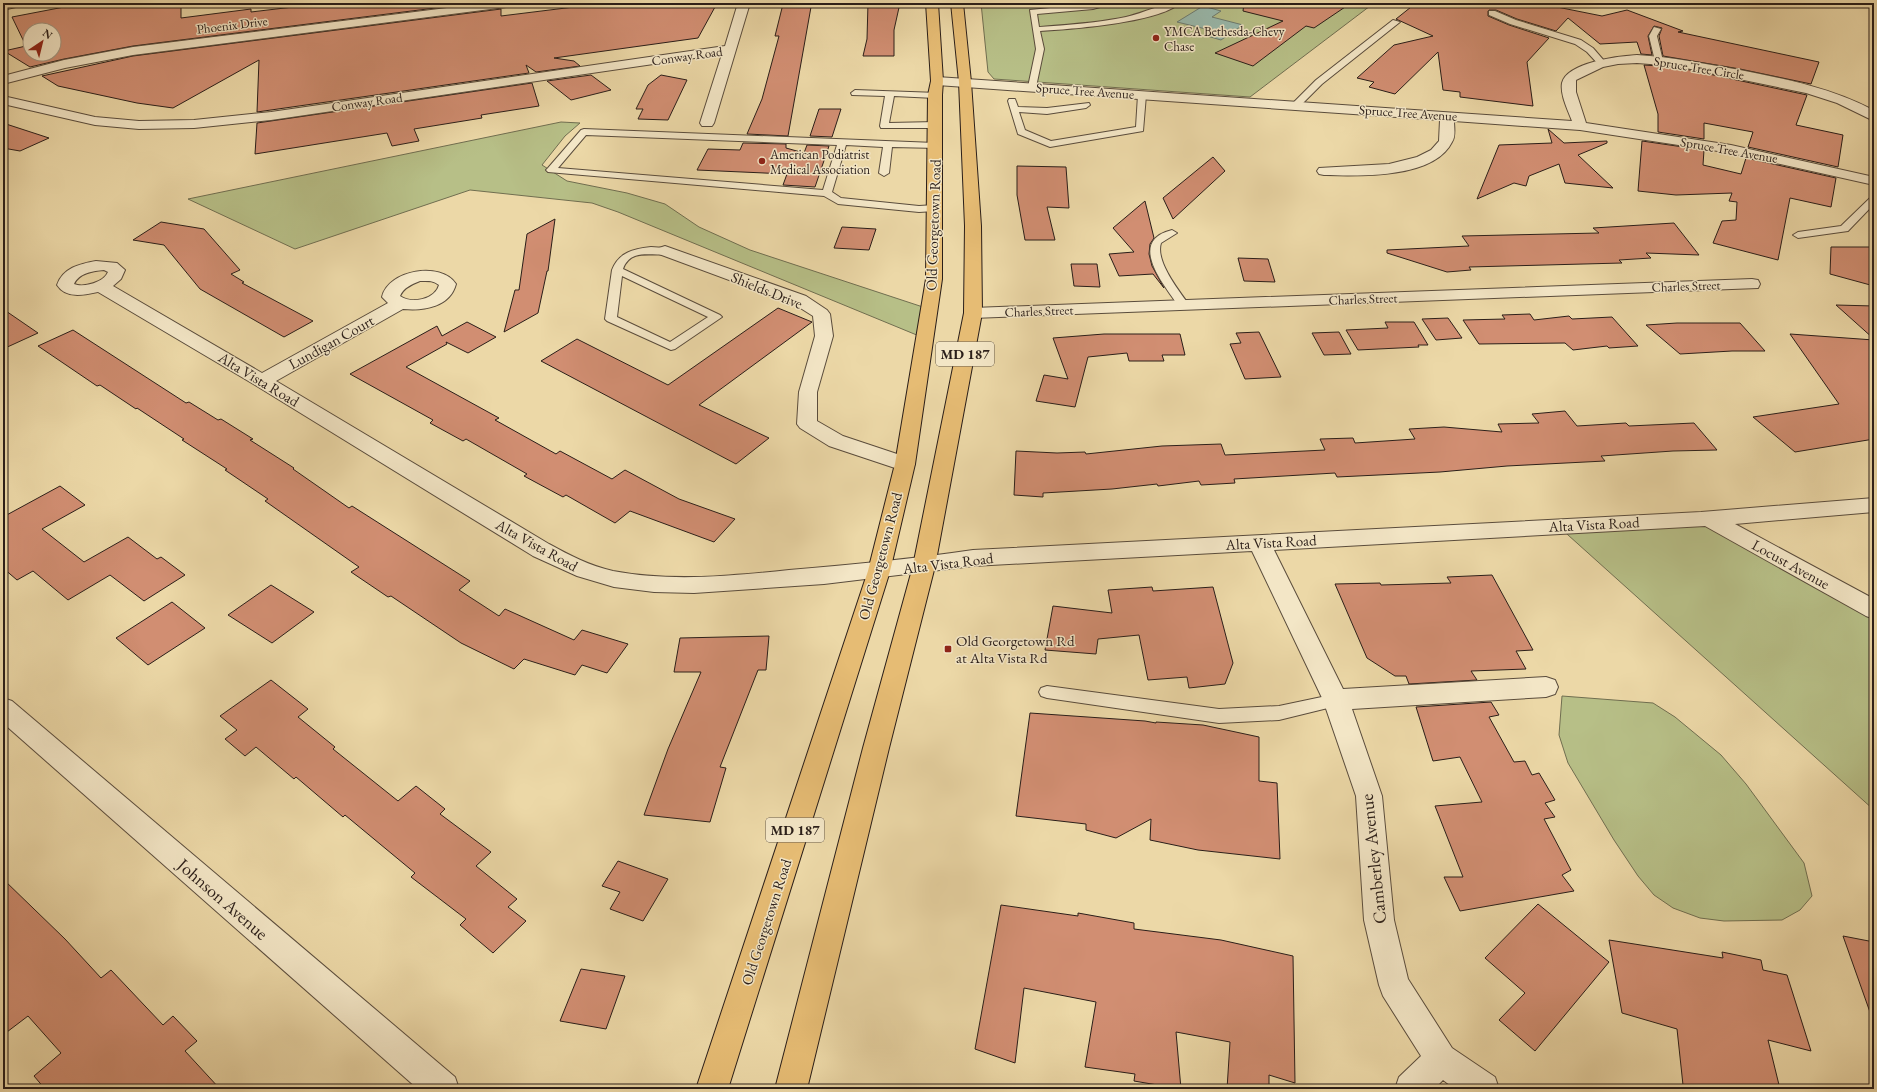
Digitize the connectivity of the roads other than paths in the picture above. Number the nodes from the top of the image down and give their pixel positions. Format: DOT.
graph roads {
  1 [pos="20,3"];
  2 [pos="514,3"];
  3 [pos="744,3"];
  4 [pos="932,3"];
  5 [pos="957,3"];
  6 [pos="1110,3"];
  7 [pos="1176,3"];
  8 [pos="3,7"];
  9 [pos="1492,13"];
  10 [pos="1396,22"];
  11 [pos="1036,29"];
  12 [pos="1657,29"];
  13 [pos="730,49"];
  14 [pos="1659,61"];
  15 [pos="1602,63"];
  16 [pos="3,80"];
  17 [pos="965,82"];
  18 [pos="1032,87"];
  19 [pos="936,88"];
  20 [pos="855,93"];
  21 [pos="890,94"];
  22 [pos="1142,95"];
  23 [pos="3,100"];
  24 [pos="1086,105"];
  25 [pos="1296,105"];
  26 [pos="1447,116"];
  27 [pos="1874,117"];
  28 [pos="707,123"];
  29 [pos="936,125"];
  30 [pos="1580,126"];
  31 [pos="842,142"];
  32 [pos="888,144"];
  33 [pos="935,146"];
  34 [pos="1324,171"];
  35 [pos="884,173"];
  36 [pos="1874,181"];
  37 [pos="827,193"];
  38 [pos="1874,199"];
  39 [pos="935,208"];
  40 [pos="1172,233"];
  41 [pos="1798,235"];
  42 [pos="665,251"];
  43 [pos="617,270"];
  44 [pos="1752,284"];
  45 [pos="100,286"];
  46 [pos="400,304"];
  47 [pos="1184,306"];
  48 [pos="973,313"];
  49 [pos="262,381"];
  50 [pos="905,464"];
  51 [pos="1874,505"];
  52 [pos="1708,518"];
  53 [pos="1259,542"];
  54 [pos="924,566"];
  55 [pos="879,571"];
  56 [pos="1874,610"];
  57 [pos="1546,687"];
  58 [pos="1047,692"];
  59 [pos="1336,700"];
  60 [pos="3,708"];
  61 [pos="1441,1059"];
  62 [pos="443,1089"];
  63 [pos="712,1089"];
  64 [pos="791,1089"];
  65 [pos="1411,1089"];
  66 [pos="1483,1089"];
  1 -- 8 [label="street"];
  2 -- 16 [label="street, Phoenix Drive"];
  3 -- 13 [label="street"];
  4 -- 19 [label="main road, Old Georgetown Road / MD 187"];
  5 -- 17 [label="main road, MD 187"];
  6 -- 11 [label="lane"];
  7 -- 11 [label="lane"];
  9 -- 15 [label="lane"];
  10 -- 25 [label="lane"];
  11 -- 18 [label="lane"];
  12 -- 14 [label="lane"];
  13 -- 23 [label="street, Conway Road"];
  13 -- 28 [label="street"];
  14 -- 15 [label="street, Spruce Tree Circle"];
  14 -- 27 [label="street, Spruce Tree Circle"];
  15 -- 30 [label="street, Spruce Tree Circle"];
  17 -- 18 [label="street, Spruce Tree Avenue"];
  17 -- 19 [label="street, Spruce Tree Avenue"];
  17 -- 48 [label="main road, MD 187"];
  18 -- 22 [label="street, Spruce Tree Avenue"];
  19 -- 21 [label="lane"];
  19 -- 29 [label="main road, Old Georgetown Road / MD 187"];
  20 -- 21 [label="lane"];
  21 -- 29 [label="lane"];
  22 -- 24 [label="lane"];
  22 -- 25 [label="street, Spruce Tree Avenue"];
  25 -- 26 [label="street, Spruce Tree Avenue"];
  26 -- 30 [label="street, Spruce Tree Avenue"];
  26 -- 34 [label="street"];
  29 -- 33 [label="main road, Old Georgetown Road / MD 187"];
  30 -- 36 [label="street, Spruce Tree Avenue"];
  31 -- 32 [label="lane"];
  31 -- 37 [label="lane"];
  31 -- 37 [label="lane"];
  32 -- 33 [label="lane"];
  32 -- 35 [label="lane"];
  33 -- 39 [label="main road, Old Georgetown Road / MD 187"];
  37 -- 39 [label="lane"];
  38 -- 41 [label="lane"];
  39 -- 50 [label="main road, Old Georgetown Road / MD 187"];
  40 -- 47 [label="lane"];
  42 -- 43 [label="lane"];
  42 -- 50 [label="street, Shields Drive"];
  43 -- 43 [label="lane"];
  44 -- 47 [label="street, Charles Street"];
  45 -- 49 [label="street, Alta Vista Road"];
  46 -- 49 [label="street, Lundigan Court"];
  47 -- 48 [label="street, Charles Street"];
  48 -- 54 [label="main road, MD 187"];
  49 -- 55 [label="street, Alta Vista Road"];
  50 -- 55 [label="main road, Old Georgetown Road / MD 187"];
  51 -- 52 [label="street, Alta Vista Road"];
  52 -- 53 [label="street, Alta Vista Road"];
  52 -- 56 [label="street, Locust Avenue"];
  53 -- 54 [label="street, Alta Vista Road"];
  53 -- 59 [label="street, Camberley Avenue"];
  54 -- 55 [label="street, Alta Vista Road"];
  54 -- 64 [label="main road, MD 187"];
  55 -- 63 [label="main road, Old Georgetown Road / MD 187"];
  57 -- 59 [label="street"];
  58 -- 59 [label="lane"];
  59 -- 61 [label="street, Camberley Avenue"];
  60 -- 62 [label="street, Johnson Avenue"];
  61 -- 65 [label="street"];
  61 -- 66 [label="street, Camberley Avenue"];
}
